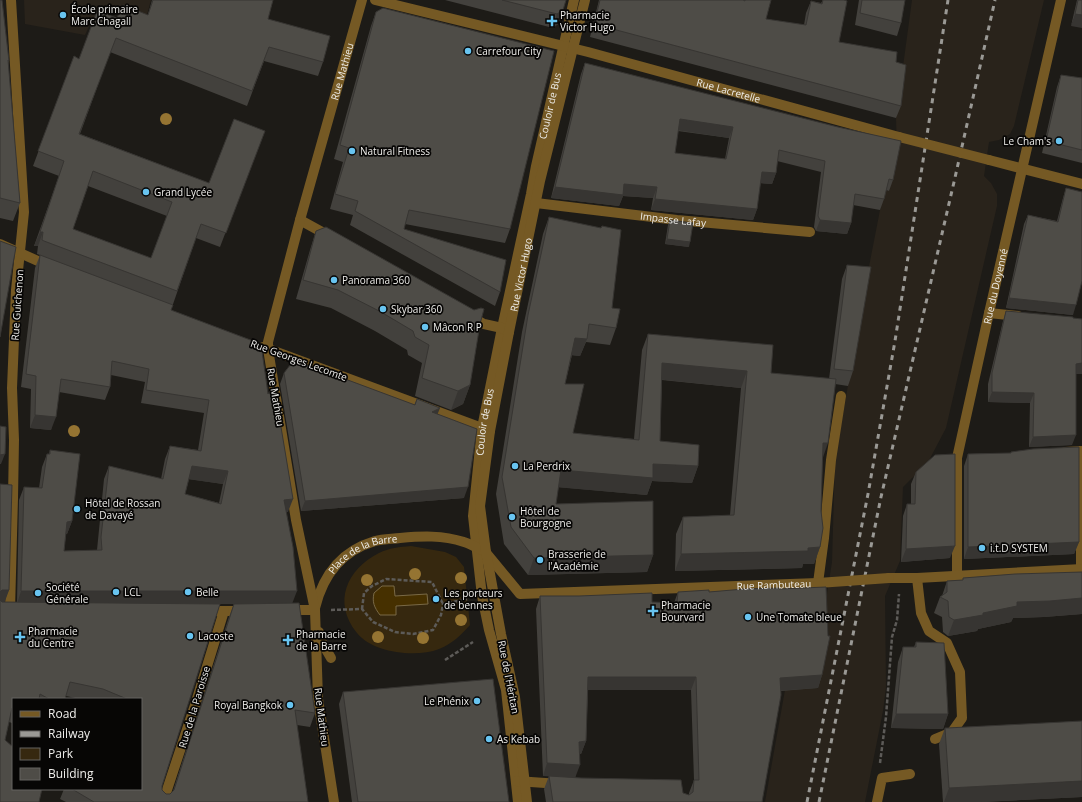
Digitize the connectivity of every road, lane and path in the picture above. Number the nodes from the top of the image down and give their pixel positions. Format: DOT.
graph roads {
  1 [pos="362,0"];
  2 [pos="376,0"];
  3 [pos="574,0"];
  4 [pos="585,0"];
  5 [pos="1061,0"];
  6 [pos="11,3"];
  7 [pos="0,4"];
  8 [pos="568,48"];
  9 [pos="1022,168"];
  10 [pos="1082,184"];
  11 [pos="536,203"];
  12 [pos="300,220"];
  13 [pos="810,232"];
  14 [pos="341,243"];
  15 [pos="0,244"];
  16 [pos="21,253"];
  17 [pos="58,270"];
  18 [pos="464,312"];
  19 [pos="989,312"];
  20 [pos="1028,317"];
  21 [pos="505,330"];
  22 [pos="254,344"];
  23 [pos="268,349"];
  24 [pos="841,396"];
  25 [pos="486,429"];
  26 [pos="1082,451"];
  27 [pos="1058,452"];
  28 [pos="476,547"];
  29 [pos="486,552"];
  30 [pos="1082,569"];
  31 [pos="957,576"];
  32 [pos="901,577"];
  33 [pos="917,578"];
  34 [pos="818,583"];
  35 [pos="482,596"];
  36 [pos="443,604"];
  37 [pos="9,610"];
  38 [pos="275,610"];
  39 [pos="315,610"];
  40 [pos="362,610"];
  41 [pos="192,611"];
  42 [pos="224,611"];
  43 [pos="253,611"];
  44 [pos="473,642"];
  45 [pos="331,658"];
  46 [pos="445,660"];
  47 [pos="935,739"];
  48 [pos="879,766"];
  49 [pos="910,774"];
  50 [pos="520,782"];
  51 [pos="569,784"];
  52 [pos="163,802"];
  53 [pos="334,802"];
  54 [pos="518,802"];
  55 [pos="527,802"];
  56 [pos="877,802"];
  1 -- 12 [label="street, Rue Mathieu"];
  2 -- 8 [label="street, Rue Lacretelle"];
  3 -- 8 [label="street"];
  4 -- 8 [label="street, Rue Victor Hugo"];
  5 -- 9 [label="street, Rue du Doyenné"];
  6 -- 7 [label="street"];
  6 -- 16 [label="street, Rue Guichenon"];
  8 -- 9 [label="street, Rue Lacretelle, bridge"];
  8 -- 11 [label="street, Rue Victor Hugo"];
  8 -- 21 [label="street, Couloir de Bus"];
  9 -- 10 [label="street, Rue Lacretelle"];
  9 -- 19 [label="street, Rue du Doyenné"];
  11 -- 13 [label="street, Impasse Lafay"];
  11 -- 21 [label="street, Rue Victor Hugo"];
  12 -- 14 [label="street"];
  12 -- 23 [label="street, Rue Mathieu"];
  15 -- 16 [label="street"];
  16 -- 17 [label="street"];
  16 -- 37 [label="street, Rue Guichenon"];
  18 -- 21 [label="street"];
  19 -- 20 [label="street"];
  19 -- 31 [label="street, Rue du Doyenné"];
  21 -- 25 [label="street, Rue Victor Hugo"];
  22 -- 23 [label="street, Rue Georges Lecomte"];
  23 -- 25 [label="street, Rue Georges Lecomte"];
  23 -- 39 [label="street, Rue Mathieu"];
  24 -- 34 [label="street"];
  25 -- 28 [label="street, Couloir de Bus"];
  25 -- 29 [label="street, Rue Victor Hugo"];
  26 -- 27 [label="street"];
  26 -- 30 [label="street"];
  28 -- 29 [label="street, Place de la Barre"];
  28 -- 35 [label="street, Couloir de Bus"];
  28 -- 39 [label="street, Place de la Barre"];
  29 -- 34 [label="street, Rue Rambuteau"];
  29 -- 50 [label="street, Rue de l'Héritan"];
  30 -- 31 [label="street, Rue Rambuteau"];
  31 -- 33 [label="street, Rue Rambuteau"];
  32 -- 33 [label="street, Rue Rambuteau"];
  32 -- 34 [label="street, Rue Rambuteau, bridge"];
  32 -- 48 [label="path"];
  33 -- 47 [label="street"];
  35 -- 36 [label="path"];
  35 -- 50 [label="street, Couloir de Bus"];
  36 -- 40 [label="path"];
  36 -- 40 [label="path"];
  38 -- 39 [label="street"];
  39 -- 40 [label="path"];
  39 -- 45 [label="street, Place de la Barre"];
  39 -- 53 [label="street, Rue Mathieu"];
  41 -- 42 [label="street"];
  42 -- 43 [label="street"];
  42 -- 52 [label="street, Rue de la Paroisse"];
  44 -- 46 [label="path"];
  49 -- 56 [label="street"];
  50 -- 51 [label="street"];
  50 -- 54 [label="street, Couloir de Bus"];
  50 -- 55 [label="street, Rue de l'Héritan"];
}
